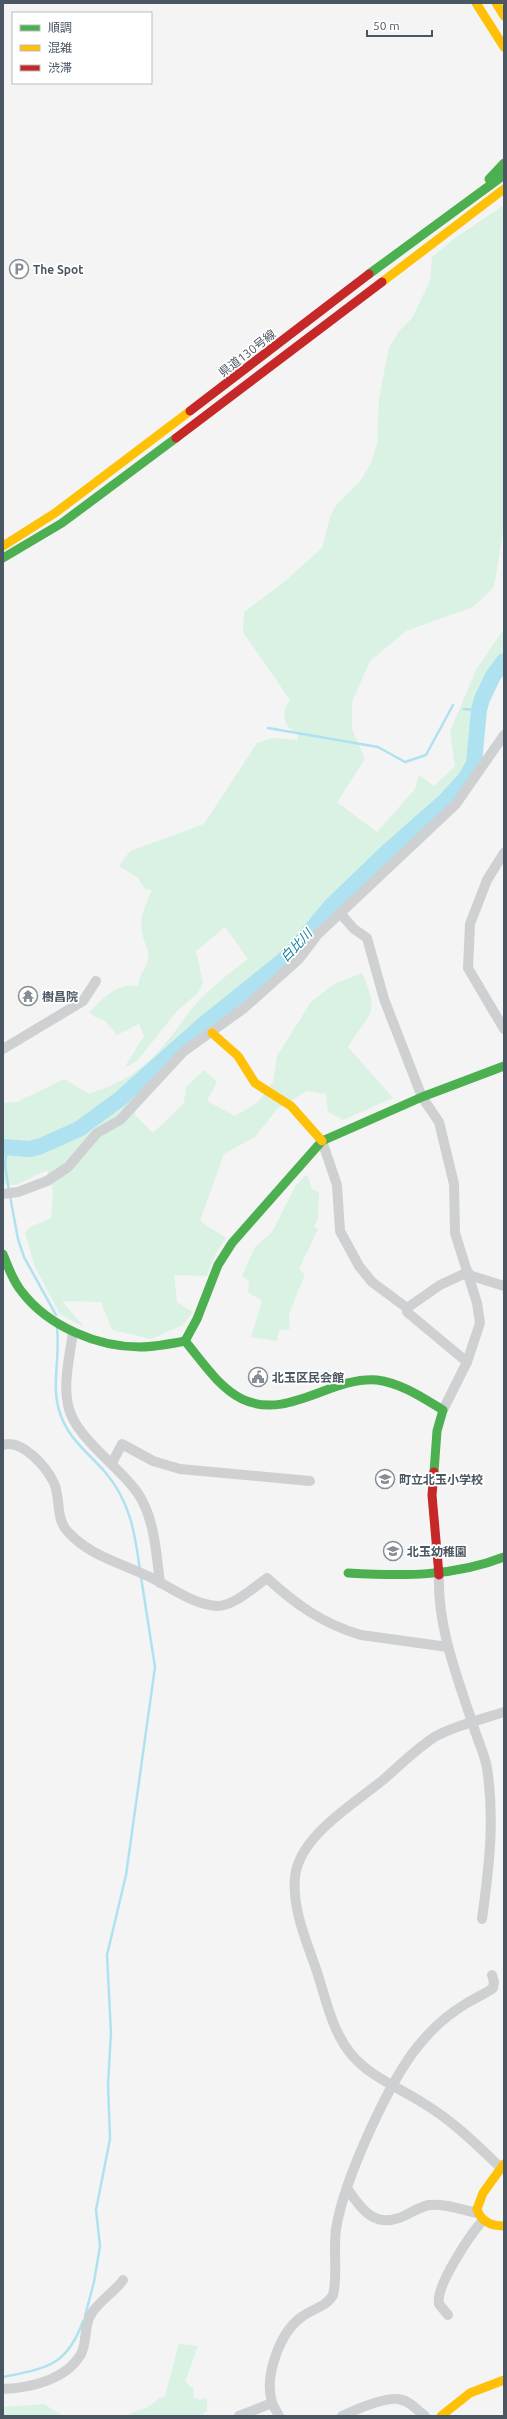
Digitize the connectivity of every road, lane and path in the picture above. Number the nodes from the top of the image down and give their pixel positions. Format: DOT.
graph roads {
  1 [pos="476,3"];
  2 [pos="496,3"];
  3 [pos="504,16"];
  4 [pos="504,47"];
  5 [pos="504,163"];
  6 [pos="504,175"];
  7 [pos="504,189"];
  8 [pos="504,196"];
  9 [pos="460,207"];
  10 [pos="463,220"];
  11 [pos="3,546"];
  12 [pos="3,558"];
  13 [pos="504,735"];
  14 [pos="504,853"];
  15 [pos="340,913"];
  16 [pos="96,981"];
  17 [pos="504,1029"];
  18 [pos="212,1033"];
  19 [pos="3,1049"];
  20 [pos="504,1066"];
  21 [pos="422,1098"];
  22 [pos="322,1140"];
  23 [pos="3,1194"];
  24 [pos="3,1254"];
  25 [pos="468,1273"];
  26 [pos="504,1286"];
  27 [pos="407,1308"];
  28 [pos="70,1331"];
  29 [pos="185,1341"];
  30 [pos="467,1362"];
  31 [pos="443,1410"];
  32 [pos="3,1445"];
  33 [pos="112,1463"];
  34 [pos="310,1481"];
  35 [pos="504,1557"];
  36 [pos="348,1573"];
  37 [pos="439,1575"];
  38 [pos="160,1583"];
  39 [pos="448,1647"];
  40 [pos="504,1712"];
  41 [pos="473,1723"];
  42 [pos="482,1919"];
  43 [pos="492,1975"];
  44 [pos="392,2086"];
  45 [pos="502,2166"];
  46 [pos="347,2188"];
  47 [pos="481,2217"];
  48 [pos="504,2226"];
  49 [pos="123,2280"];
  50 [pos="448,2315"];
  51 [pos="504,2380"];
  52 [pos="3,2389"];
  53 [pos="272,2403"];
  54 [pos="239,2416"];
  55 [pos="279,2416"];
  56 [pos="342,2416"];
  57 [pos="425,2416"];
  58 [pos="441,2416"];
  1 -- 4 [label="main road"];
  2 -- 3 [label="main road"];
  5 -- 9 [label="main road"];
  6 -- 9 [label="main road, 県道130号線"];
  7 -- 10 [label="main road, 県道130号線"];
  8 -- 10 [label="main road"];
  9 -- 11 [label="main road, 県道130号線"];
  10 -- 12 [label="main road, 県道130号線"];
  13 -- 15 [label="street"];
  14 -- 17 [label="street"];
  15 -- 18 [label="street"];
  15 -- 21 [label="street"];
  16 -- 19 [label="street"];
  18 -- 22 [label="main road"];
  18 -- 23 [label="street"];
  20 -- 21 [label="main road"];
  21 -- 22 [label="main road"];
  21 -- 25 [label="street"];
  22 -- 27 [label="street"];
  22 -- 29 [label="main road"];
  24 -- 28 [label="main road"];
  25 -- 26 [label="street"];
  25 -- 27 [label="street"];
  25 -- 30 [label="street"];
  27 -- 30 [label="street"];
  28 -- 29 [label="main road"];
  28 -- 33 [label="street"];
  29 -- 31 [label="main road"];
  30 -- 31 [label="street"];
  31 -- 37 [label="main road"];
  32 -- 38 [label="street"];
  33 -- 34 [label="street"];
  33 -- 38 [label="street"];
  35 -- 37 [label="main road"];
  36 -- 37 [label="main road"];
  37 -- 39 [label="street"];
  38 -- 39 [label="street"];
  39 -- 41 [label="street"];
  40 -- 41 [label="street"];
  41 -- 42 [label="street"];
  41 -- 44 [label="street"];
  43 -- 44 [label="street"];
  44 -- 45 [label="street"];
  44 -- 46 [label="street"];
  45 -- 47 [label="main road"];
  46 -- 47 [label="street"];
  46 -- 53 [label="street"];
  47 -- 48 [label="main road"];
  47 -- 50 [label="street"];
  49 -- 52 [label="street"];
  51 -- 58 [label="main road"];
  53 -- 54 [label="street"];
  53 -- 55 [label="street"];
  56 -- 57 [label="street"];
}
